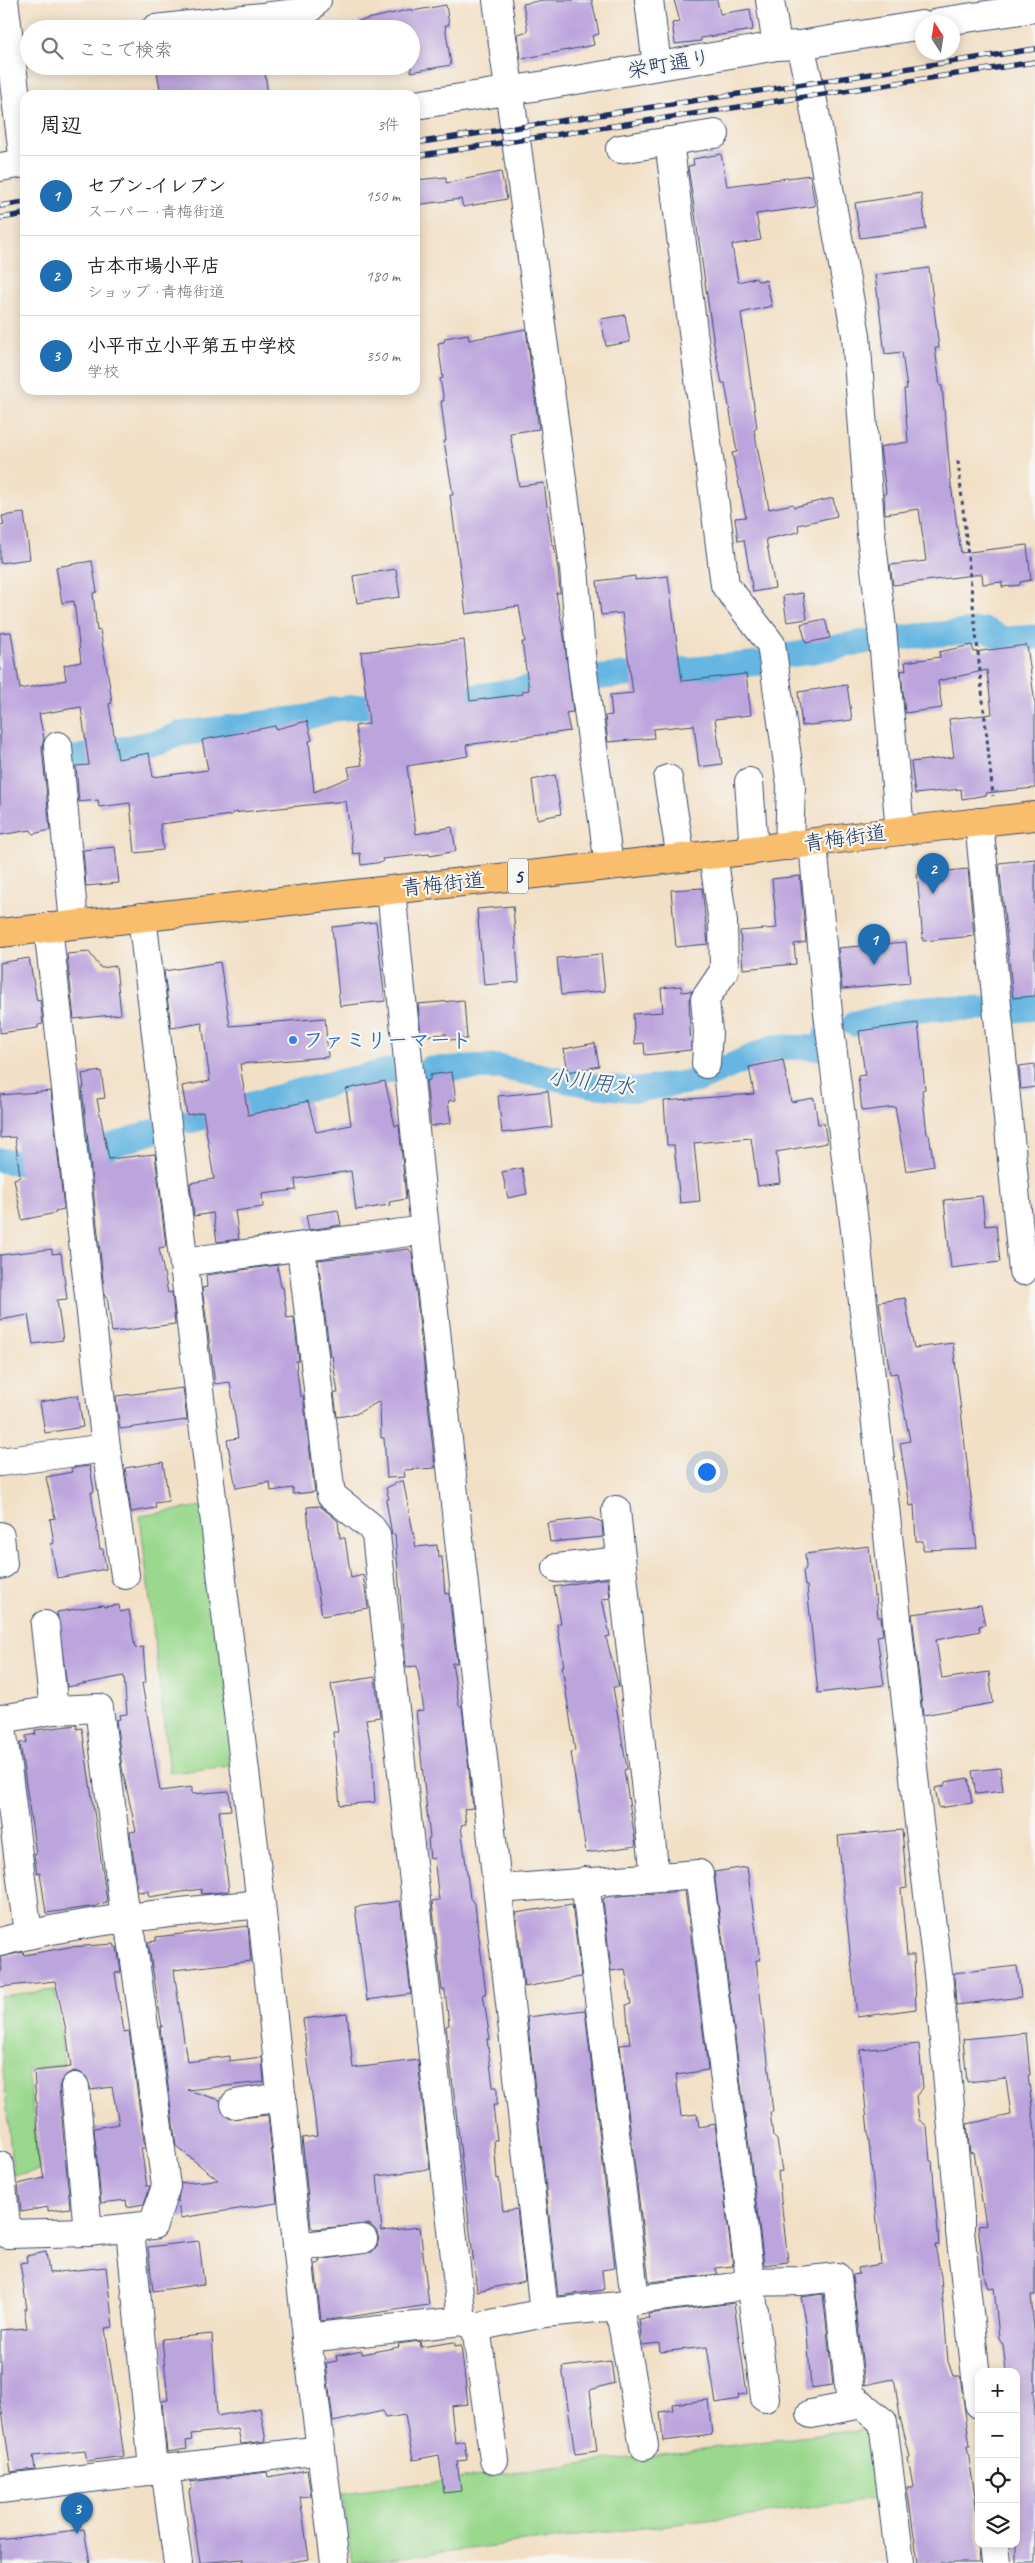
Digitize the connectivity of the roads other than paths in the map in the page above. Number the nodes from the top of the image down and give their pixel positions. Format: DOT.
graph roads {
  1 [pos="4,0"];
  2 [pos="318,0"];
  3 [pos="497,0"];
  4 [pos="649,0"];
  5 [pos="770,0"];
  6 [pos="1035,8"];
  7 [pos="960,19"];
  8 [pos="235,20"];
  9 [pos="915,26"];
  10 [pos="19,44"];
  11 [pos="789,45"];
  12 [pos="657,66"];
  13 [pos="509,91"];
  14 [pos="420,104"];
  15 [pos="714,134"];
  16 [pos="669,141"];
  17 [pos="620,149"];
  18 [pos="16,165"];
  19 [pos="60,759"];
  20 [pos="668,779"];
  21 [pos="749,782"];
  22 [pos="987,813"];
  23 [pos="1035,816"];
  24 [pos="900,830"];
  25 [pos="801,844"];
  26 [pos="754,850"];
  27 [pos="713,855"];
  28 [pos="682,858"];
  29 [pos="610,866"];
  30 [pos="391,890"];
  31 [pos="142,917"];
  32 [pos="61,925"];
  33 [pos="0,933"];
  34 [pos="706,1064"];
  35 [pos="426,1230"];
  36 [pos="301,1248"];
  37 [pos="184,1262"];
  38 [pos="1023,1271"];
  39 [pos="106,1448"];
  40 [pos="0,1462"];
  41 [pos="616,1510"];
  42 [pos="0,1536"];
  43 [pos="621,1561"];
  44 [pos="0,1565"];
  45 [pos="557,1568"];
  46 [pos="125,1575"];
  47 [pos="46,1625"];
  48 [pos="54,1710"];
  49 [pos="0,1719"];
  50 [pos="654,1877"];
  51 [pos="586,1881"];
  52 [pos="498,1889"];
  53 [pos="261,1904"];
  54 [pos="125,1918"];
  55 [pos="28,1934"];
  56 [pos="0,1942"];
  57 [pos="75,2087"];
  58 [pos="282,2097"];
  59 [pos="236,2104"];
  60 [pos="0,2166"];
  61 [pos="130,2229"];
  62 [pos="88,2232"];
  63 [pos="363,2239"];
  64 [pos="297,2247"];
  65 [pos="749,2282"];
  66 [pos="627,2303"];
  67 [pos="544,2313"];
  68 [pos="469,2324"];
  69 [pos="307,2338"];
  70 [pos="975,2368"];
  71 [pos="765,2398"];
  72 [pos="862,2404"];
  73 [pos="811,2414"];
  74 [pos="644,2446"];
  75 [pos="322,2450"];
  76 [pos="494,2460"];
  77 [pos="159,2469"];
  78 [pos="0,2490"];
  79 [pos="994,2548"];
  80 [pos="178,2563"];
  81 [pos="335,2563"];
  82 [pos="900,2563"];
  83 [pos="996,2563"];
  1 -- 10 [label="street"];
  2 -- 8 [label="street"];
  3 -- 13 [label="street"];
  4 -- 12 [label="street"];
  5 -- 11 [label="street"];
  6 -- 7 [label="street"];
  9 -- 11 [label="street, 栄町通り"];
  10 -- 18 [label="street"];
  11 -- 12 [label="street, 栄町通り"];
  11 -- 24 [label="street"];
  12 -- 13 [label="street, 栄町通り"];
  13 -- 14 [label="street, 栄町通り"];
  13 -- 29 [label="street"];
  15 -- 16 [label="street"];
  16 -- 17 [label="street"];
  16 -- 25 [label="street"];
  19 -- 32 [label="street"];
  20 -- 28 [label="street"];
  21 -- 26 [label="street"];
  22 -- 23 [label="main road, 青梅街道 / 5"];
  22 -- 24 [label="main road, 青梅街道 / 5"];
  22 -- 38 [label="street"];
  24 -- 25 [label="main road, 青梅街道 / 5"];
  25 -- 26 [label="main road, 青梅街道 / 5"];
  25 -- 70 [label="street"];
  26 -- 27 [label="main road, 青梅街道 / 5"];
  27 -- 28 [label="main road, 青梅街道 / 5"];
  27 -- 34 [label="street"];
  28 -- 29 [label="main road, 青梅街道 / 5"];
  29 -- 30 [label="main road, 青梅街道 / 5"];
  30 -- 31 [label="main road, 青梅街道 / 5"];
  30 -- 35 [label="street"];
  31 -- 32 [label="main road, 青梅街道 / 5"];
  31 -- 37 [label="street"];
  32 -- 33 [label="main road, 青梅街道 / 5"];
  32 -- 39 [label="street"];
  35 -- 36 [label="street"];
  35 -- 52 [label="street"];
  36 -- 37 [label="street"];
  36 -- 68 [label="street"];
  37 -- 53 [label="street"];
  39 -- 40 [label="street"];
  39 -- 46 [label="street"];
  41 -- 43 [label="street"];
  42 -- 44 [label="street"];
  43 -- 45 [label="street"];
  43 -- 50 [label="street"];
  47 -- 48 [label="street"];
  48 -- 49 [label="street"];
  48 -- 54 [label="street"];
  49 -- 55 [label="street"];
  50 -- 51 [label="street"];
  50 -- 65 [label="street"];
  51 -- 52 [label="street"];
  51 -- 66 [label="street"];
  52 -- 67 [label="street"];
  53 -- 54 [label="street"];
  53 -- 58 [label="street"];
  54 -- 55 [label="street"];
  54 -- 61 [label="street"];
  55 -- 56 [label="street"];
  57 -- 62 [label="street"];
  58 -- 59 [label="street"];
  58 -- 64 [label="street"];
  60 -- 62 [label="street"];
  61 -- 62 [label="street"];
  61 -- 77 [label="street"];
  63 -- 64 [label="street"];
  64 -- 69 [label="street"];
  65 -- 66 [label="street"];
  65 -- 71 [label="street"];
  65 -- 72 [label="street"];
  66 -- 67 [label="street"];
  66 -- 74 [label="street"];
  67 -- 68 [label="street"];
  68 -- 69 [label="street"];
  68 -- 76 [label="street"];
  69 -- 75 [label="street"];
  72 -- 73 [label="street"];
  72 -- 82 [label="street"];
  75 -- 77 [label="street"];
  75 -- 81 [label="street"];
  77 -- 78 [label="street"];
  77 -- 80 [label="street"];
  79 -- 83 [label="street"];
}
